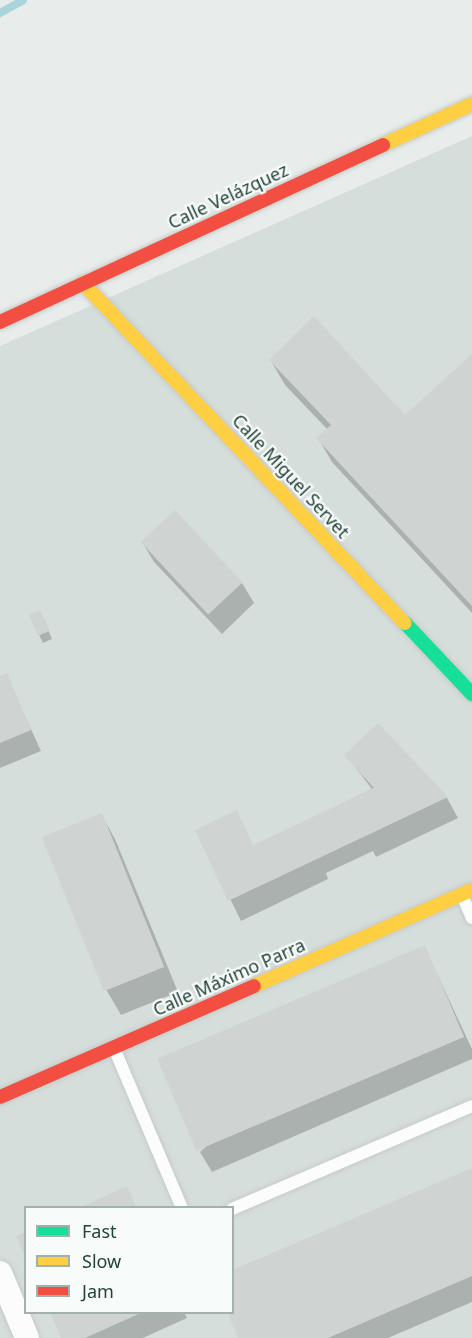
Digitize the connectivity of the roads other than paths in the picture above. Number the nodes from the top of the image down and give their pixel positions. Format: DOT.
graph roads {
  1 [pos="472,104"];
  2 [pos="83,283"];
  3 [pos="0,322"];
  4 [pos="472,694"];
  5 [pos="467,893"];
  6 [pos="472,918"];
  7 [pos="114,1047"];
  8 [pos="0,1097"];
  9 [pos="472,1106"];
  10 [pos="181,1206"];
  11 [pos="234,1208"];
  12 [pos="0,1273"];
  13 [pos="27,1338"];
  1 -- 2 [label="street, Calle Velázquez"];
  2 -- 3 [label="street, Calle Velázquez"];
  2 -- 4 [label="street, Calle Miguel Servet"];
  5 -- 6 [label="lane"];
  5 -- 7 [label="street, Calle Máximo Parra"];
  7 -- 8 [label="street, Calle Máximo Parra"];
  7 -- 10 [label="lane"];
  9 -- 11 [label="lane"];
  12 -- 13 [label="street"];
}
